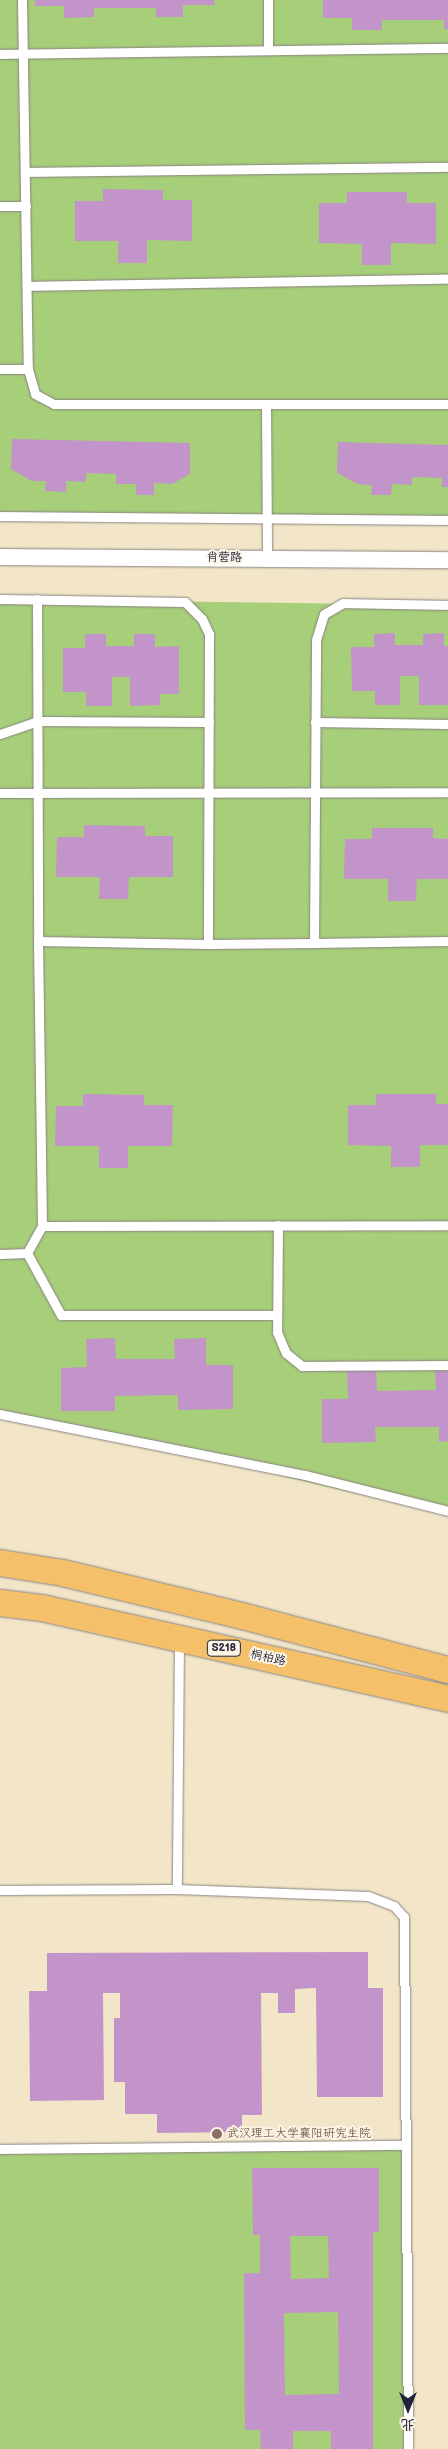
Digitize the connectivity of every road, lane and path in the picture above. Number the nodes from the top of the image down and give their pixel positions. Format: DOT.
graph roads {
  1 [pos="22,0"];
  2 [pos="268,0"];
  3 [pos="448,48"];
  4 [pos="268,50"];
  5 [pos="0,54"];
  6 [pos="23,54"];
  7 [pos="448,167"];
  8 [pos="25,172"];
  9 [pos="0,206"];
  10 [pos="26,206"];
  11 [pos="448,279"];
  12 [pos="27,286"];
  13 [pos="0,369"];
  14 [pos="28,369"];
  15 [pos="266,404"];
  16 [pos="448,404"];
  17 [pos="0,516"];
  18 [pos="268,518"];
  19 [pos="448,520"];
  20 [pos="0,557"];
  21 [pos="267,559"];
  22 [pos="448,560"];
  23 [pos="0,599"];
  24 [pos="37,600"];
  25 [pos="448,605"];
  26 [pos="38,721"];
  27 [pos="209,722"];
  28 [pos="315,722"];
  29 [pos="448,724"];
  30 [pos="0,734"];
  31 [pos="209,792"];
  32 [pos="315,792"];
  33 [pos="448,792"];
  34 [pos="0,793"];
  35 [pos="38,793"];
  36 [pos="38,941"];
  37 [pos="448,941"];
  38 [pos="314,943"];
  39 [pos="208,944"];
  40 [pos="278,1225"];
  41 [pos="448,1225"];
  42 [pos="42,1226"];
  43 [pos="27,1253"];
  44 [pos="0,1254"];
  45 [pos="277,1315"];
  46 [pos="448,1365"];
  47 [pos="0,1414"];
  48 [pos="448,1511"];
  49 [pos="0,1564"];
  50 [pos="0,1602"];
  51 [pos="180,1638"];
  52 [pos="448,1670"];
  53 [pos="448,1699"];
  54 [pos="177,1889"];
  55 [pos="0,1890"];
  56 [pos="406,2146"];
  57 [pos="0,2150"];
  58 [pos="408,2449"];
  1 -- 6 [label="lane"];
  2 -- 4 [label="lane"];
  3 -- 4 [label="lane"];
  4 -- 6 [label="lane"];
  5 -- 6 [label="lane"];
  6 -- 8 [label="lane"];
  7 -- 8 [label="lane"];
  8 -- 10 [label="lane"];
  9 -- 10 [label="lane"];
  10 -- 12 [label="lane"];
  11 -- 12 [label="lane"];
  12 -- 14 [label="lane"];
  13 -- 14 [label="lane"];
  14 -- 15 [label="lane"];
  15 -- 16 [label="lane"];
  15 -- 18 [label="lane"];
  17 -- 18 [label="lane"];
  18 -- 19 [label="lane"];
  18 -- 21 [label="lane"];
  20 -- 21 [label="street, 肖营路"];
  21 -- 22 [label="street, 肖营路"];
  23 -- 24 [label="lane"];
  24 -- 26 [label="lane"];
  24 -- 27 [label="lane"];
  25 -- 28 [label="lane"];
  26 -- 27 [label="lane"];
  26 -- 30 [label="lane"];
  26 -- 35 [label="lane"];
  27 -- 31 [label="lane"];
  28 -- 29 [label="lane"];
  28 -- 32 [label="lane"];
  31 -- 32 [label="lane"];
  31 -- 35 [label="lane"];
  31 -- 39 [label="lane"];
  32 -- 33 [label="lane"];
  32 -- 38 [label="lane"];
  34 -- 35 [label="lane"];
  35 -- 36 [label="lane"];
  36 -- 39 [label="lane"];
  36 -- 42 [label="lane"];
  37 -- 38 [label="lane"];
  38 -- 39 [label="lane"];
  40 -- 41 [label="lane"];
  40 -- 42 [label="lane"];
  40 -- 45 [label="lane"];
  42 -- 43 [label="lane"];
  43 -- 44 [label="lane"];
  43 -- 45 [label="lane"];
  45 -- 46 [label="lane"];
  47 -- 48 [label="lane"];
  49 -- 52 [label="main road"];
  50 -- 51 [label="main road, 桐柏路 / S218"];
  51 -- 53 [label="main road, 桐柏路 / S218"];
  51 -- 54 [label="lane"];
  54 -- 55 [label="lane"];
  54 -- 56 [label="lane"];
  56 -- 57 [label="lane"];
  56 -- 58 [label="lane"];
}
